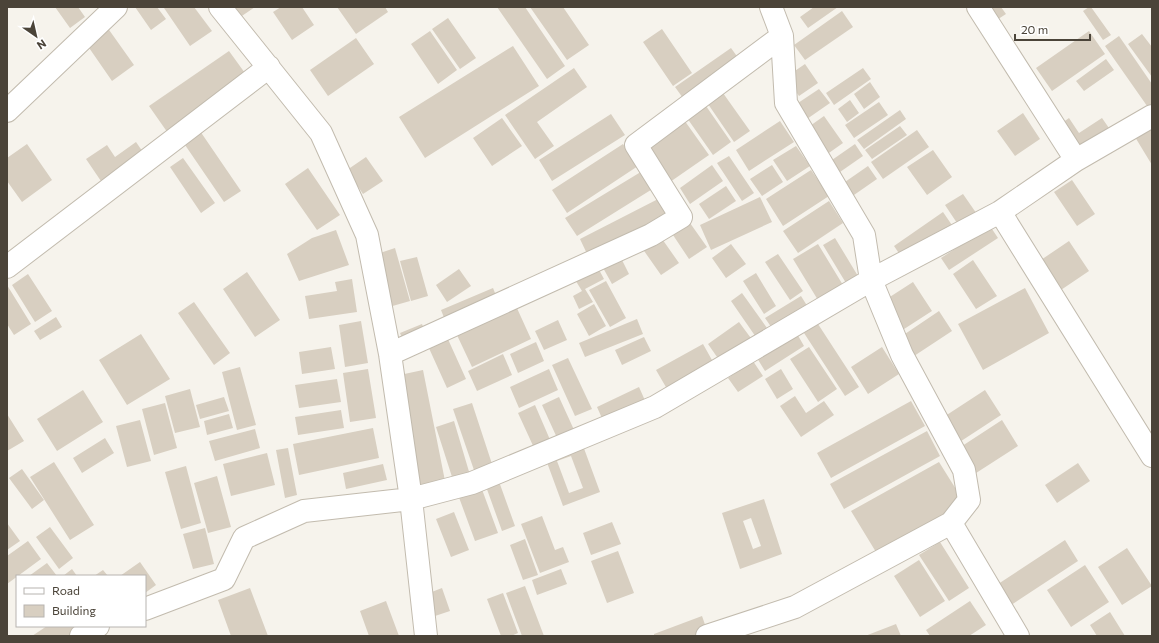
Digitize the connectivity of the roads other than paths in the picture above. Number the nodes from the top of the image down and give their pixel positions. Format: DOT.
graph roads {
  1 [pos="116,7"];
  2 [pos="220,7"];
  3 [pos="770,7"];
  4 [pos="978,7"];
  5 [pos="782,36"];
  6 [pos="269,67"];
  7 [pos="7,111"];
  8 [pos="1152,116"];
  9 [pos="1076,160"];
  10 [pos="1000,212"];
  11 [pos="7,268"];
  12 [pos="871,280"];
  13 [pos="390,354"];
  14 [pos="1152,456"];
  15 [pos="411,499"];
  16 [pos="951,524"];
  17 [pos="146,609"];
  18 [pos="96,627"];
  19 [pos="81,636"];
  20 [pos="426,636"];
  21 [pos="707,636"];
  22 [pos="1018,636"];
  1 -- 7 [label="street"];
  2 -- 6 [label="street"];
  3 -- 5 [label="street"];
  4 -- 9 [label="street"];
  5 -- 12 [label="street"];
  5 -- 13 [label="street"];
  6 -- 11 [label="street"];
  6 -- 13 [label="street"];
  8 -- 9 [label="street"];
  9 -- 10 [label="street"];
  10 -- 12 [label="street"];
  10 -- 14 [label="street"];
  12 -- 15 [label="street"];
  12 -- 16 [label="street"];
  13 -- 15 [label="street"];
  15 -- 17 [label="street"];
  15 -- 20 [label="street"];
  16 -- 21 [label="street"];
  16 -- 22 [label="street"];
  18 -- 19 [label="street"];
}
